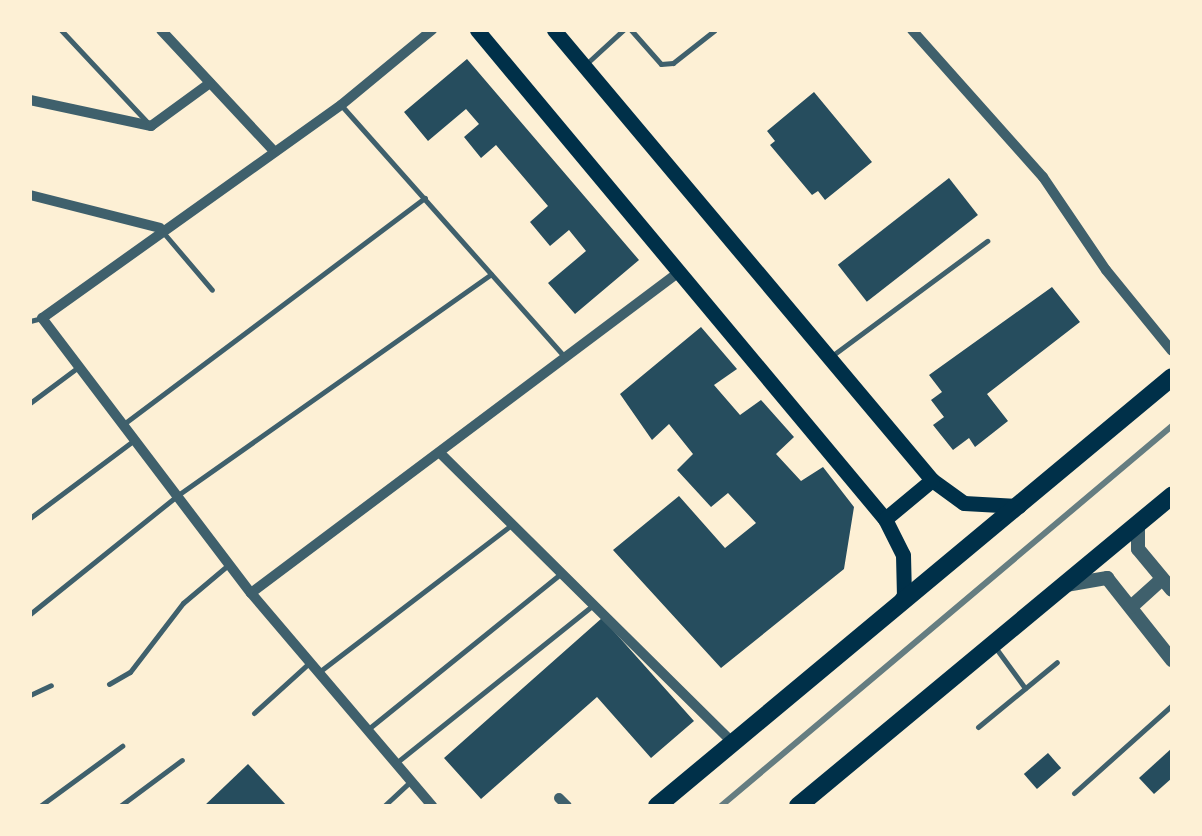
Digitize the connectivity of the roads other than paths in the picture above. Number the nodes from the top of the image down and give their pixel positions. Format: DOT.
graph roads {
  1 [pos="62,30"];
  2 [pos="161,30"];
  3 [pos="432,30"];
  4 [pos="477,30"];
  5 [pos="554,30"];
  6 [pos="623,30"];
  7 [pos="631,30"];
  8 [pos="912,30"];
  9 [pos="713,31"];
  10 [pos="582,66"];
  11 [pos="210,83"];
  12 [pos="30,100"];
  13 [pos="341,105"];
  14 [pos="151,126"];
  15 [pos="274,151"];
  16 [pos="30,195"];
  17 [pos="425,198"];
  18 [pos="160,228"];
  19 [pos="987,240"];
  20 [pos="678,272"];
  21 [pos="491,274"];
  22 [pos="212,290"];
  23 [pos="36,319"];
  24 [pos="1172,351"];
  25 [pos="830,358"];
  26 [pos="568,361"];
  27 [pos="79,366"];
  28 [pos="1172,377"];
  29 [pos="30,403"];
  30 [pos="125,422"];
  31 [pos="136,439"];
  32 [pos="440,453"];
  33 [pos="932,480"];
  34 [pos="178,495"];
  35 [pos="1172,496"];
  36 [pos="1019,506"];
  37 [pos="30,518"];
  38 [pos="885,520"];
  39 [pos="512,524"];
  40 [pos="1138,525"];
  41 [pos="229,564"];
  42 [pos="562,573"];
  43 [pos="1066,584"];
  44 [pos="1167,584"];
  45 [pos="252,592"];
  46 [pos="594,604"];
  47 [pos="1131,607"];
  48 [pos="894,610"];
  49 [pos="30,614"];
  50 [pos="993,645"];
  51 [pos="1172,660"];
  52 [pos="310,662"];
  53 [pos="1057,662"];
  54 [pos="319,672"];
  55 [pos="108,684"];
  56 [pos="51,685"];
  57 [pos="1026,688"];
  58 [pos="30,695"];
  59 [pos="1172,706"];
  60 [pos="254,714"];
  61 [pos="978,727"];
  62 [pos="367,730"];
  63 [pos="733,743"];
  64 [pos="122,746"];
  65 [pos="182,760"];
  66 [pos="396,763"];
  67 [pos="412,782"];
  68 [pos="1074,792"];
  69 [pos="40,806"];
  70 [pos="120,806"];
  71 [pos="384,806"];
  72 [pos="432,806"];
  73 [pos="657,806"];
  74 [pos="798,806"];
  1 -- 14 [label="lane"];
  2 -- 11 [label="street"];
  3 -- 13 [label="street"];
  4 -- 20 [label="main road"];
  5 -- 10 [label="main road"];
  6 -- 10 [label="lane"];
  7 -- 9 [label="lane"];
  8 -- 24 [label="street"];
  10 -- 25 [label="main road"];
  11 -- 14 [label="street"];
  11 -- 15 [label="street"];
  12 -- 14 [label="street"];
  13 -- 15 [label="street"];
  13 -- 17 [label="lane"];
  15 -- 18 [label="street"];
  16 -- 18 [label="street"];
  17 -- 21 [label="lane"];
  17 -- 30 [label="lane"];
  18 -- 22 [label="lane"];
  18 -- 23 [label="street"];
  19 -- 25 [label="lane"];
  20 -- 26 [label="street"];
  20 -- 38 [label="main road"];
  21 -- 26 [label="lane"];
  21 -- 34 [label="lane"];
  23 -- 27 [label="street"];
  25 -- 33 [label="main road"];
  26 -- 32 [label="street"];
  27 -- 29 [label="lane"];
  27 -- 30 [label="street"];
  28 -- 36 [label="highway"];
  30 -- 31 [label="street"];
  31 -- 34 [label="street"];
  31 -- 37 [label="lane"];
  32 -- 39 [label="street"];
  32 -- 45 [label="street"];
  33 -- 36 [label="main road"];
  33 -- 38 [label="main road"];
  34 -- 41 [label="street"];
  34 -- 49 [label="lane"];
  35 -- 40 [label="highway"];
  36 -- 48 [label="highway"];
  38 -- 48 [label="main road"];
  39 -- 42 [label="street"];
  39 -- 54 [label="lane"];
  40 -- 43 [label="highway"];
  40 -- 44 [label="street"];
  41 -- 45 [label="street"];
  41 -- 55 [label="lane"];
  42 -- 46 [label="street"];
  42 -- 62 [label="lane"];
  43 -- 47 [label="street"];
  43 -- 50 [label="highway"];
  44 -- 47 [label="street"];
  45 -- 52 [label="street"];
  46 -- 63 [label="street"];
  46 -- 66 [label="lane"];
  47 -- 51 [label="street"];
  48 -- 63 [label="highway"];
  50 -- 57 [label="lane"];
  50 -- 74 [label="highway"];
  52 -- 54 [label="street"];
  52 -- 60 [label="lane"];
  53 -- 57 [label="lane"];
  54 -- 62 [label="street"];
  56 -- 58 [label="lane"];
  57 -- 61 [label="lane"];
  59 -- 68 [label="lane"];
  62 -- 66 [label="street"];
  63 -- 73 [label="highway"];
  64 -- 69 [label="lane"];
  65 -- 70 [label="lane"];
  66 -- 67 [label="street"];
  67 -- 71 [label="lane"];
  67 -- 72 [label="street"];
}
